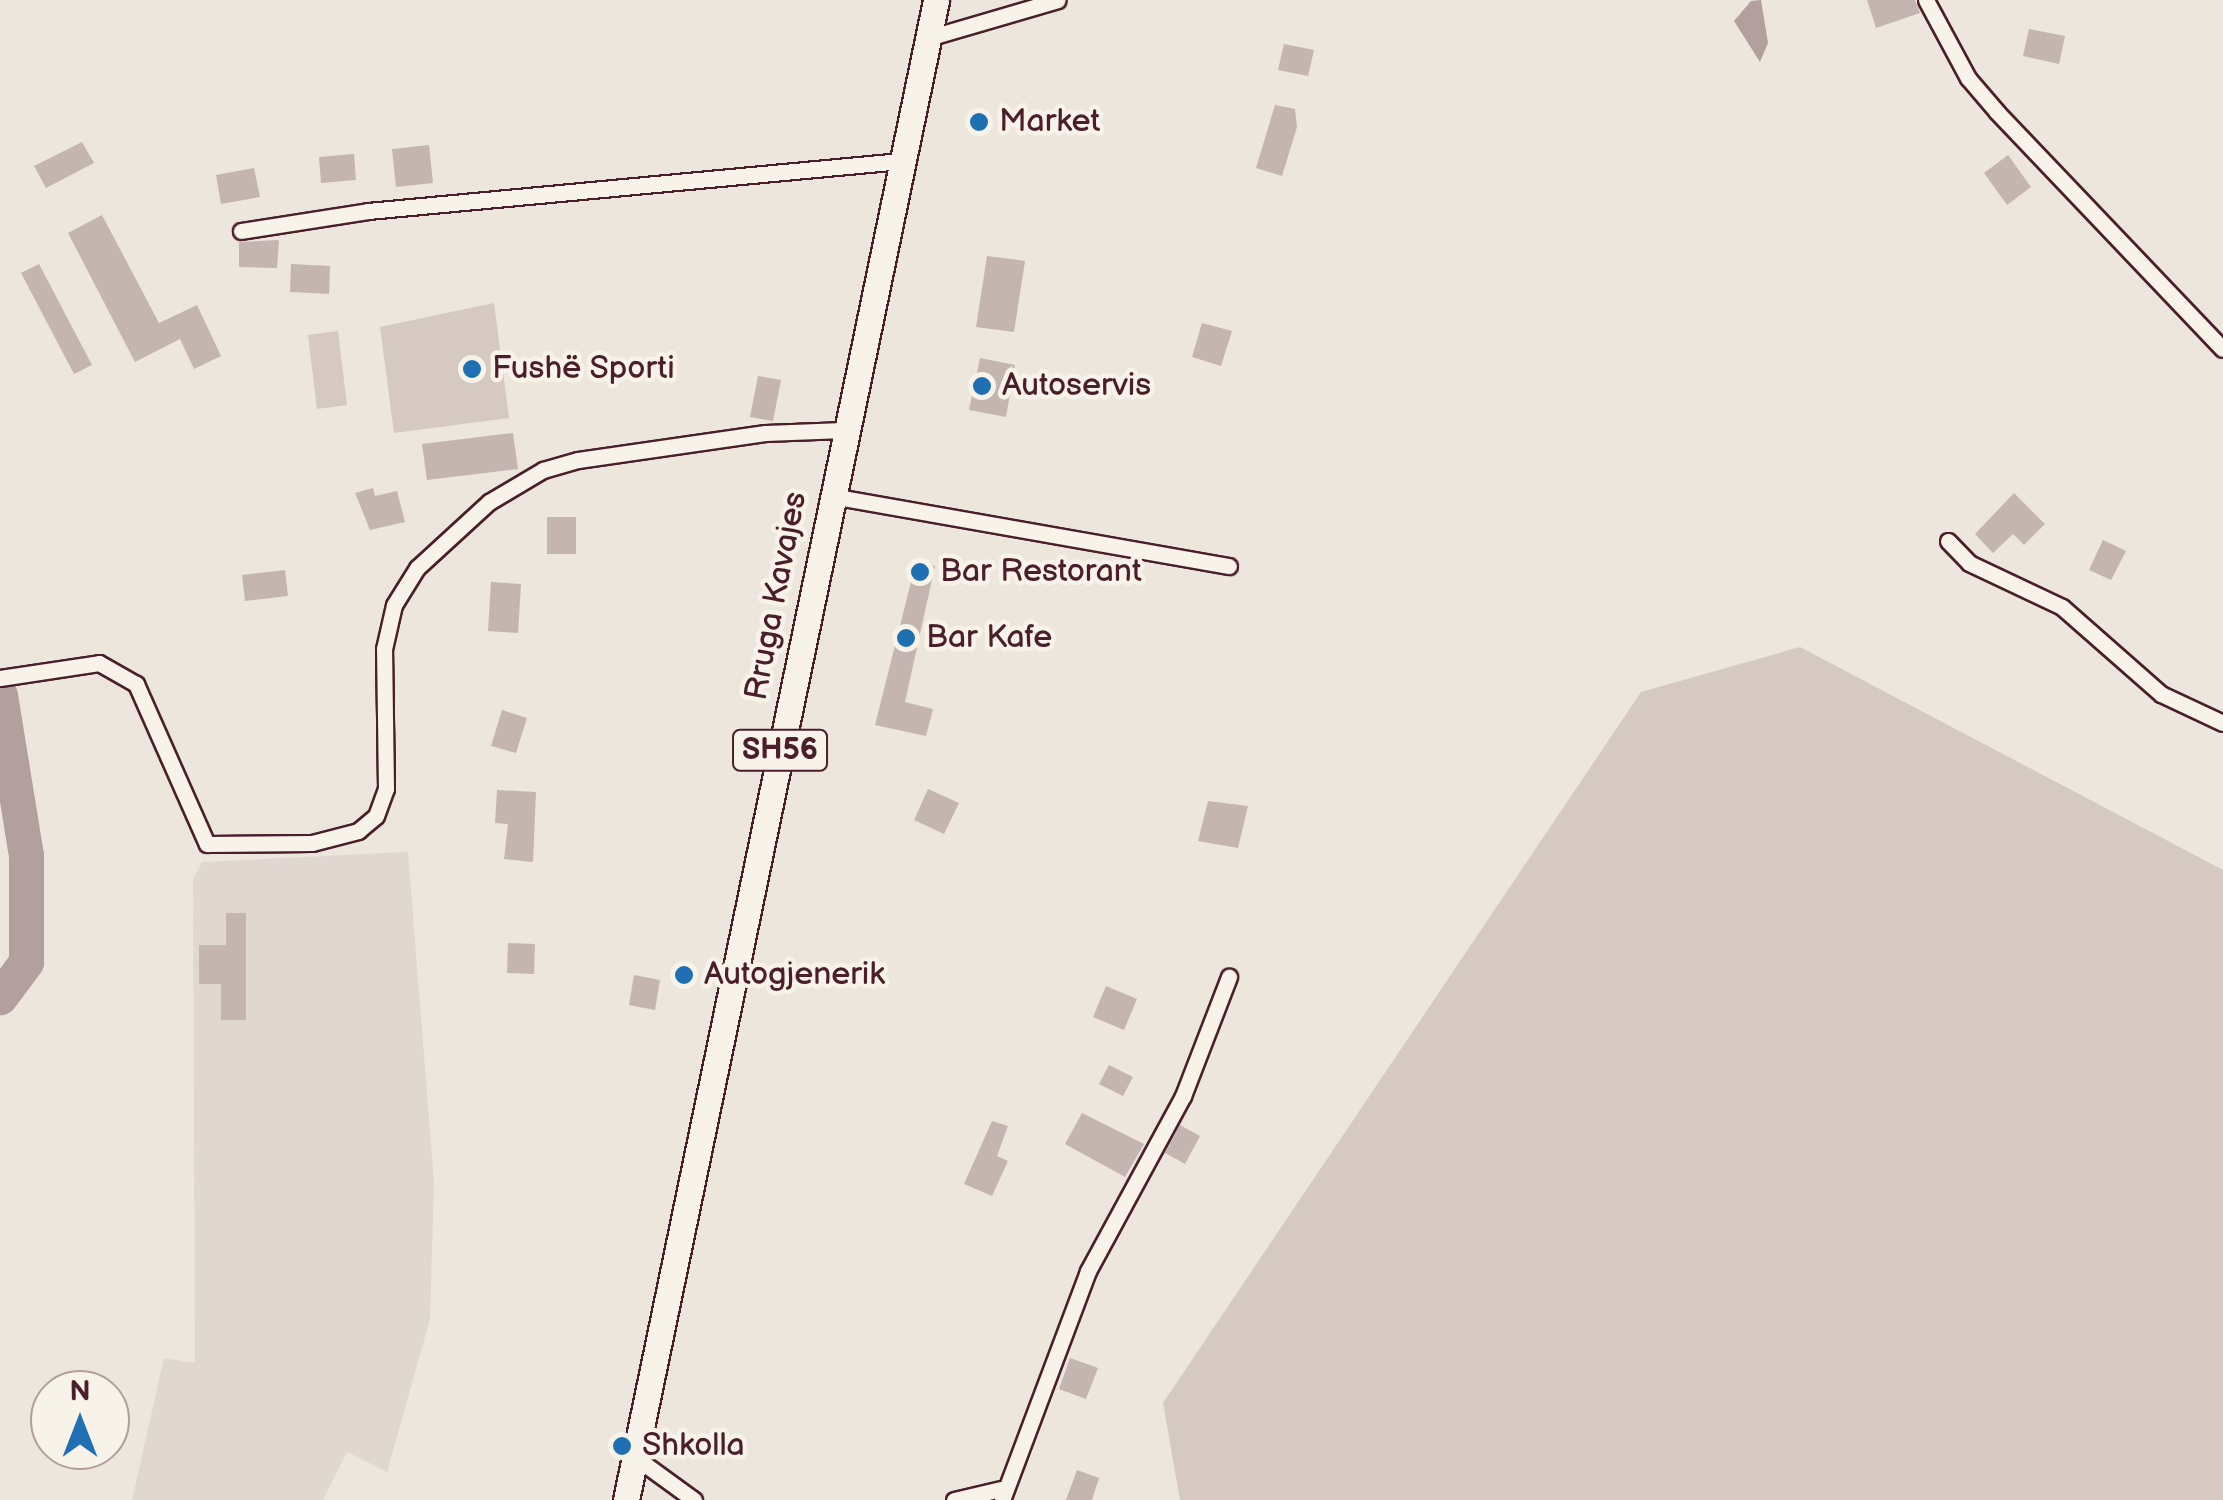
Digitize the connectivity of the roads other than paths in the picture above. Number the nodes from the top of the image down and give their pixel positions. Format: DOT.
graph roads {
  1 [pos="936,0"];
  2 [pos="1058,0"];
  3 [pos="1926,0"];
  4 [pos="928,38"];
  5 [pos="902,161"];
  6 [pos="240,231"];
  7 [pos="2223,349"];
  8 [pos="844,430"];
  9 [pos="831,496"];
  10 [pos="1948,541"];
  11 [pos="1230,566"];
  12 [pos="0,678"];
  13 [pos="2223,724"];
  14 [pos="1230,977"];
  15 [pos="635,1457"];
  16 [pos="1002,1494"];
  17 [pos="626,1500"];
  18 [pos="694,1500"];
  19 [pos="954,1500"];
  1 -- 4 [label="main road, Rruga Kavajes / SH56"];
  2 -- 4 [label="street"];
  3 -- 7 [label="street"];
  4 -- 5 [label="main road, Rruga Kavajes / SH56"];
  5 -- 6 [label="street"];
  5 -- 8 [label="main road, Rruga Kavajes / SH56"];
  8 -- 9 [label="main road, Rruga Kavajes / SH56"];
  8 -- 12 [label="street"];
  9 -- 11 [label="street"];
  9 -- 15 [label="main road, Rruga Kavajes / SH56"];
  10 -- 13 [label="street"];
  14 -- 16 [label="street"];
  15 -- 17 [label="main road, Rruga Kavajes / SH56"];
  15 -- 18 [label="street"];
  16 -- 19 [label="street"];
}
